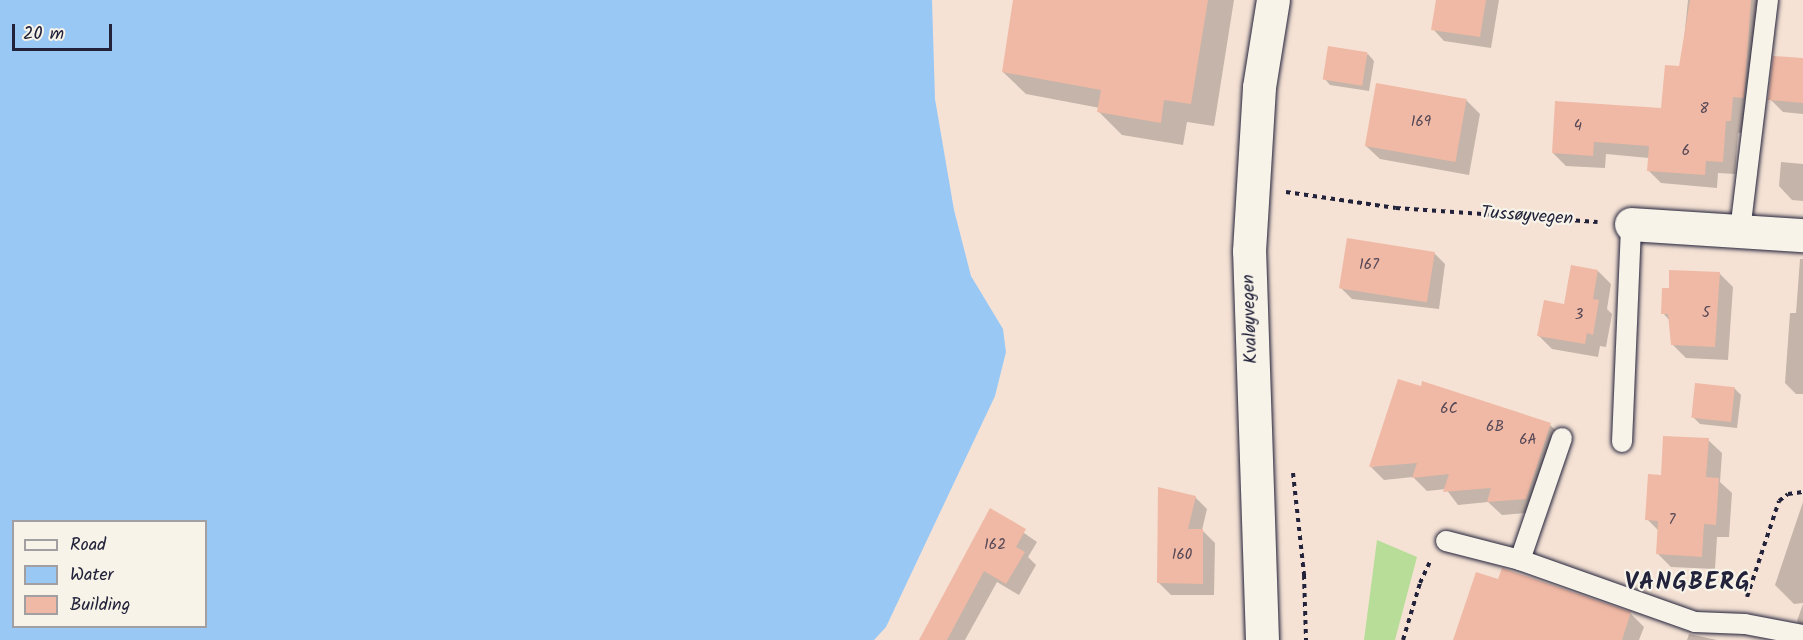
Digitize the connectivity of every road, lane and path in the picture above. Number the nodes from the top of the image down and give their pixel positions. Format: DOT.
graph roads {
  1 [pos="1273,0"];
  2 [pos="1768,0"];
  3 [pos="1252,187"];
  4 [pos="1631,224"];
  5 [pos="1740,231"];
  6 [pos="1803,235"];
  7 [pos="1562,438"];
  8 [pos="1622,442"];
  9 [pos="1803,492"];
  10 [pos="1446,541"];
  11 [pos="1520,560"];
  12 [pos="1745,624"];
  13 [pos="1803,635"];
  14 [pos="1262,640"];
  15 [pos="1403,640"];
  1 -- 3 [label="street, Kvaløyvegen"];
  2 -- 5 [label="lane"];
  3 -- 4 [label="path, Tussøyvegen"];
  3 -- 14 [label="street, Kvaløyvegen"];
  4 -- 5 [label="street"];
  4 -- 8 [label="lane"];
  5 -- 6 [label="street"];
  7 -- 11 [label="lane"];
  9 -- 12 [label="path"];
  10 -- 11 [label="lane"];
  10 -- 15 [label="path"];
  11 -- 12 [label="lane"];
  12 -- 13 [label="lane"];
}
